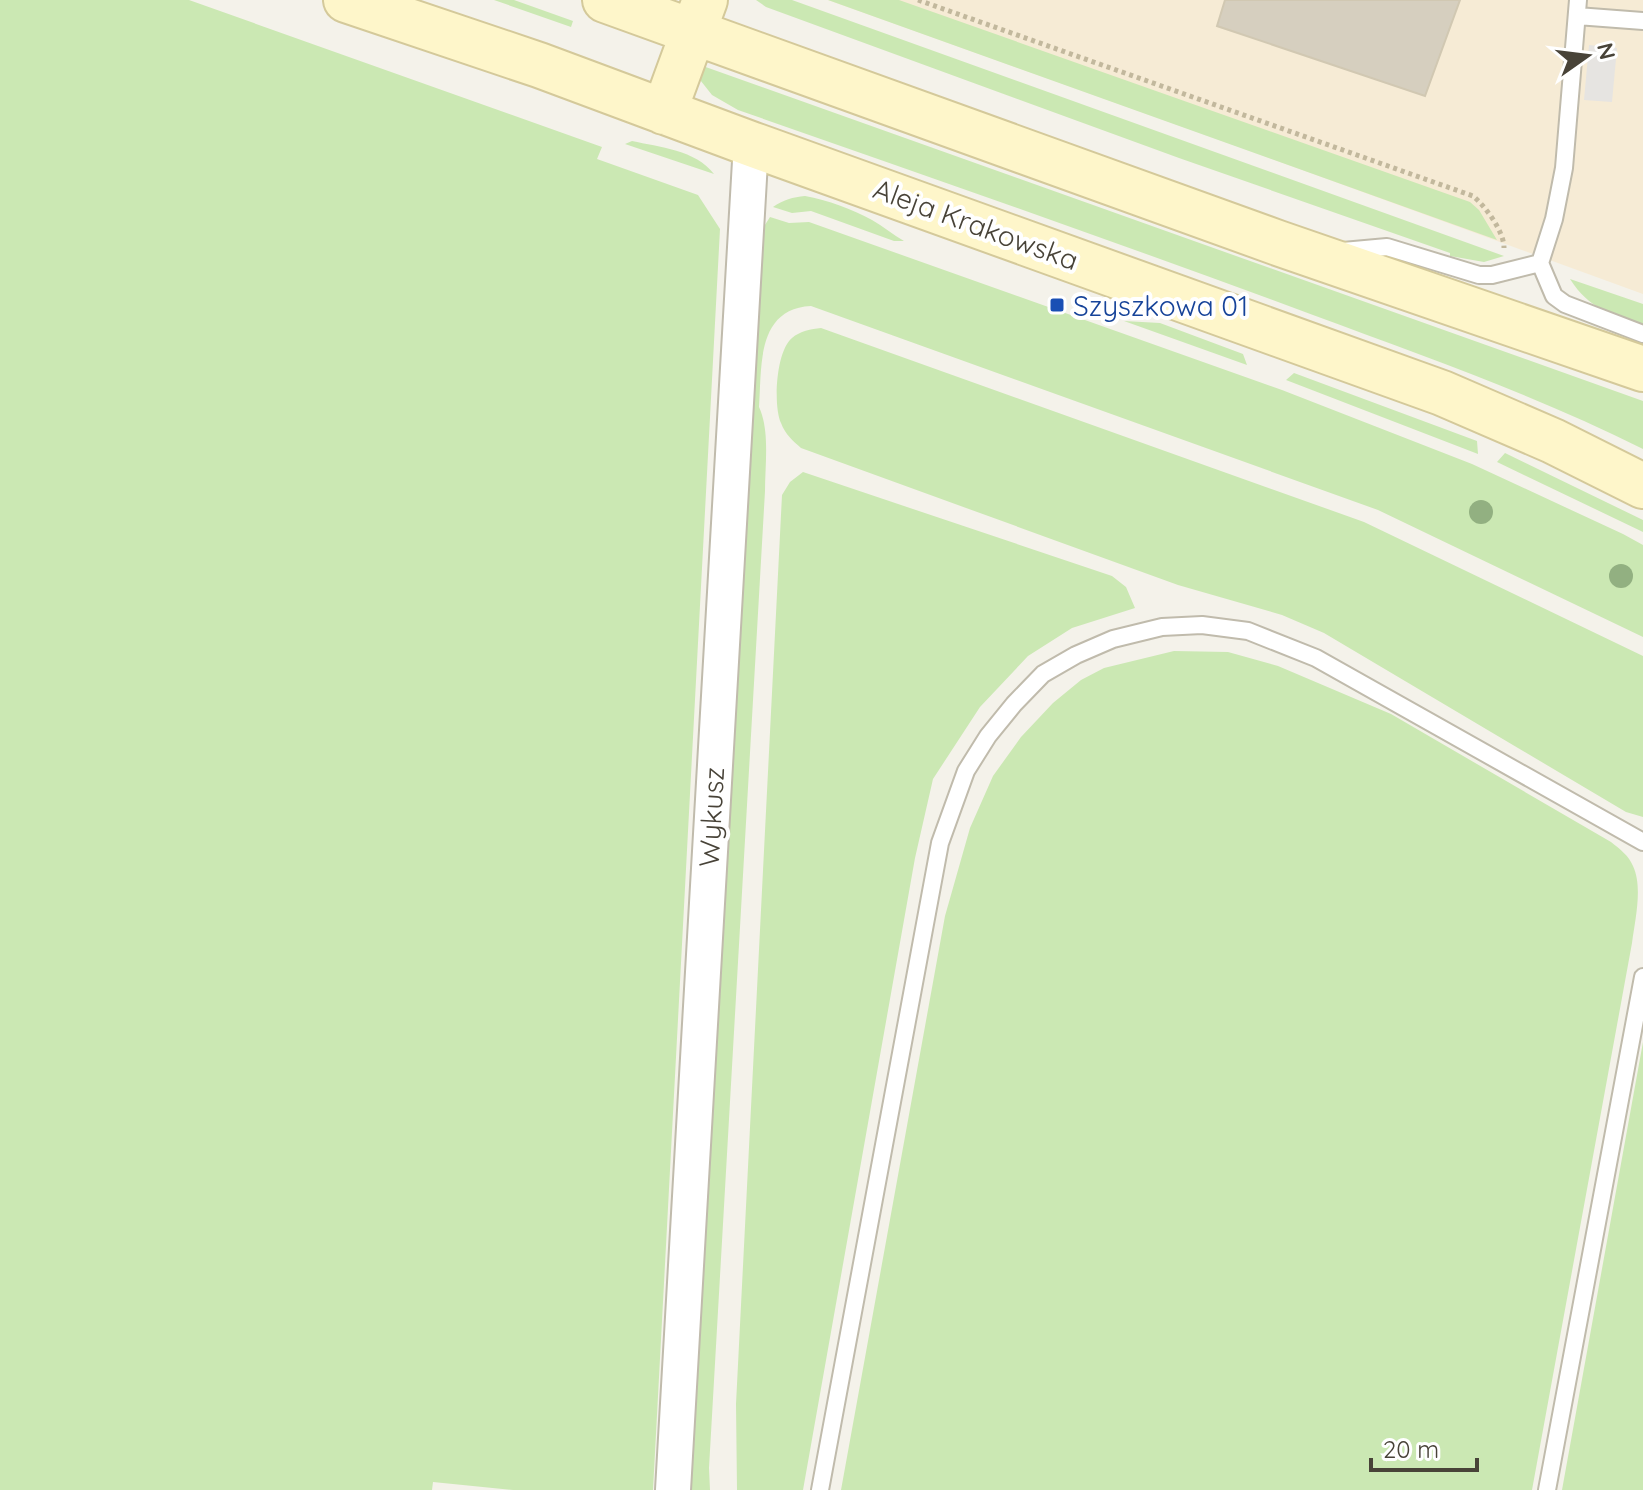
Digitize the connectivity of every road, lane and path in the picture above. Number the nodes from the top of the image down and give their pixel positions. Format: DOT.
graph roads {
  1 [pos="346,0"];
  2 [pos="605,0"];
  3 [pos="918,0"];
  4 [pos="1578,8"];
  5 [pos="682,14"];
  6 [pos="1643,21"];
  7 [pos="664,112"];
  8 [pos="751,144"];
  9 [pos="1504,248"];
  10 [pos="1310,254"];
  11 [pos="1540,263"];
  12 [pos="1643,334"];
  13 [pos="1643,369"];
  14 [pos="1643,486"];
  15 [pos="1643,842"];
  16 [pos="1643,977"];
  17 [pos="673,1490"];
  18 [pos="820,1490"];
  19 [pos="1547,1490"];
  1 -- 7 [label="main road, Aleja Krakowska"];
  2 -- 5 [label="main road"];
  3 -- 9 [label="path"];
  4 -- 6 [label="lane"];
  4 -- 11 [label="lane"];
  5 -- 7 [label="main road"];
  5 -- 10 [label="main road"];
  7 -- 8 [label="main road, Aleja Krakowska"];
  8 -- 14 [label="main road, Aleja Krakowska"];
  8 -- 17 [label="street, Wykusz"];
  10 -- 11 [label="lane"];
  10 -- 13 [label="main road"];
  11 -- 12 [label="lane"];
  15 -- 18 [label="lane"];
  16 -- 19 [label="lane"];
}
